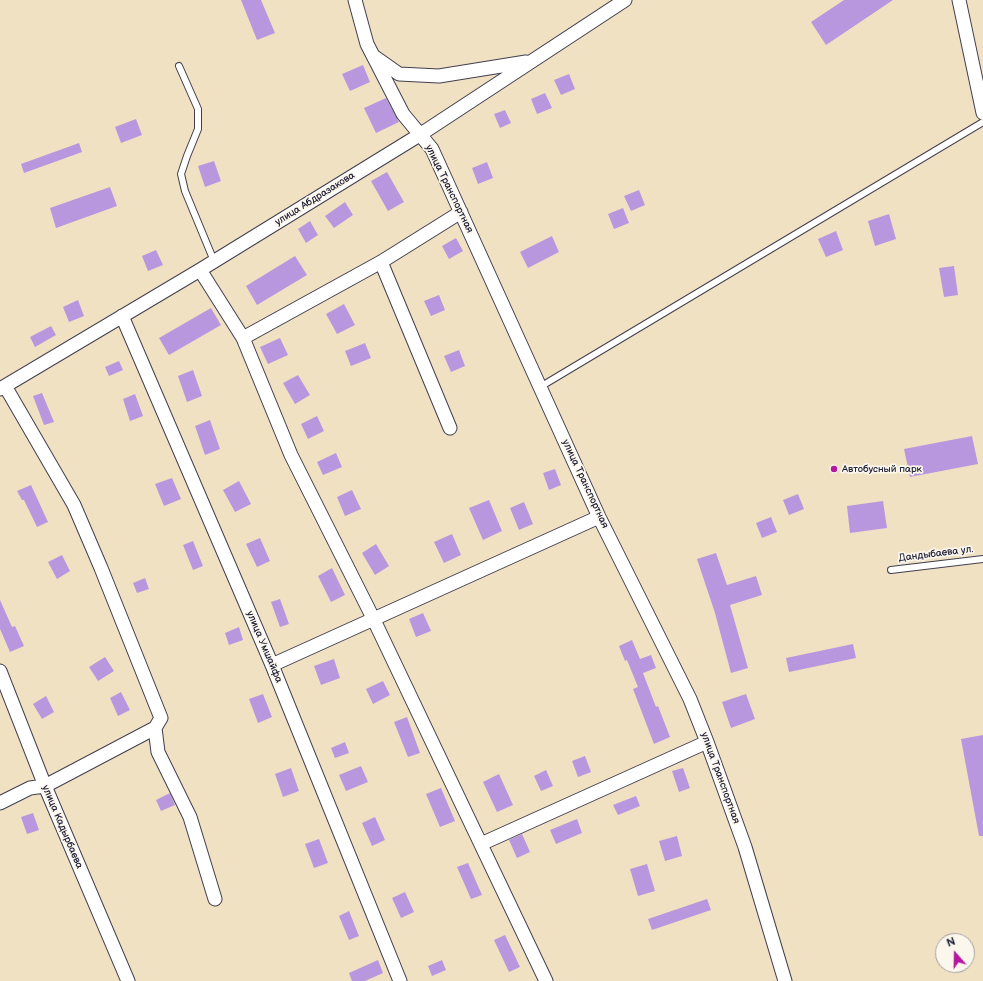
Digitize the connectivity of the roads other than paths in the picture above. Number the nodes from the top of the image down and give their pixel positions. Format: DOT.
graph roads {
  1 [pos="355,0"];
  2 [pos="625,0"];
  3 [pos="959,0"];
  4 [pos="373,56"];
  5 [pos="531,61"];
  6 [pos="978,65"];
  7 [pos="179,66"];
  8 [pos="983,113"];
  9 [pos="983,122"];
  10 [pos="421,134"];
  11 [pos="461,212"];
  12 [pos="214,261"];
  13 [pos="381,262"];
  14 [pos="200,270"];
  15 [pos="122,316"];
  16 [pos="243,338"];
  17 [pos="540,387"];
  18 [pos="2,388"];
  19 [pos="450,428"];
  20 [pos="600,517"];
  21 [pos="983,559"];
  22 [pos="891,570"];
  23 [pos="373,618"];
  24 [pos="272,665"];
  25 [pos="0,671"];
  26 [pos="155,728"];
  27 [pos="707,742"];
  28 [pos="45,786"];
  29 [pos="0,803"];
  30 [pos="480,844"];
  31 [pos="215,899"];
  32 [pos="128,981"];
  33 [pos="400,981"];
  34 [pos="546,981"];
  35 [pos="785,981"];
  1 -- 4 [label="street, улица Транспортная"];
  2 -- 5 [label="street, улица Абдразакова"];
  3 -- 6 [label="street"];
  4 -- 5 [label="street"];
  4 -- 10 [label="street, улица Транспортная"];
  5 -- 10 [label="street, улица Абдразакова"];
  6 -- 8 [label="street"];
  7 -- 12 [label="lane"];
  9 -- 17 [label="lane"];
  10 -- 11 [label="street, улица Транспортная"];
  10 -- 12 [label="street, улица Абдразакова"];
  11 -- 13 [label="street"];
  11 -- 17 [label="street, улица Транспортная"];
  12 -- 14 [label="street, улица Абдразакова"];
  13 -- 16 [label="street"];
  13 -- 19 [label="street"];
  14 -- 15 [label="street, улица Абдразакова"];
  14 -- 16 [label="street"];
  15 -- 18 [label="street, улица Абдразакова"];
  15 -- 24 [label="street, улица Умшайфа"];
  16 -- 23 [label="street"];
  17 -- 20 [label="street, улица Транспортная"];
  18 -- 26 [label="street"];
  20 -- 23 [label="street"];
  20 -- 27 [label="street, улица Транспортная"];
  21 -- 22 [label="lane, Дандыбаева ул."];
  23 -- 24 [label="street"];
  23 -- 30 [label="street"];
  24 -- 33 [label="street, улица Умшайфа"];
  25 -- 28 [label="street, улица Кадырбаева"];
  26 -- 28 [label="street"];
  26 -- 31 [label="street"];
  27 -- 30 [label="street"];
  27 -- 35 [label="street, улица Транспортная"];
  28 -- 29 [label="street"];
  28 -- 32 [label="street, улица Кадырбаева"];
  30 -- 34 [label="street"];
}
